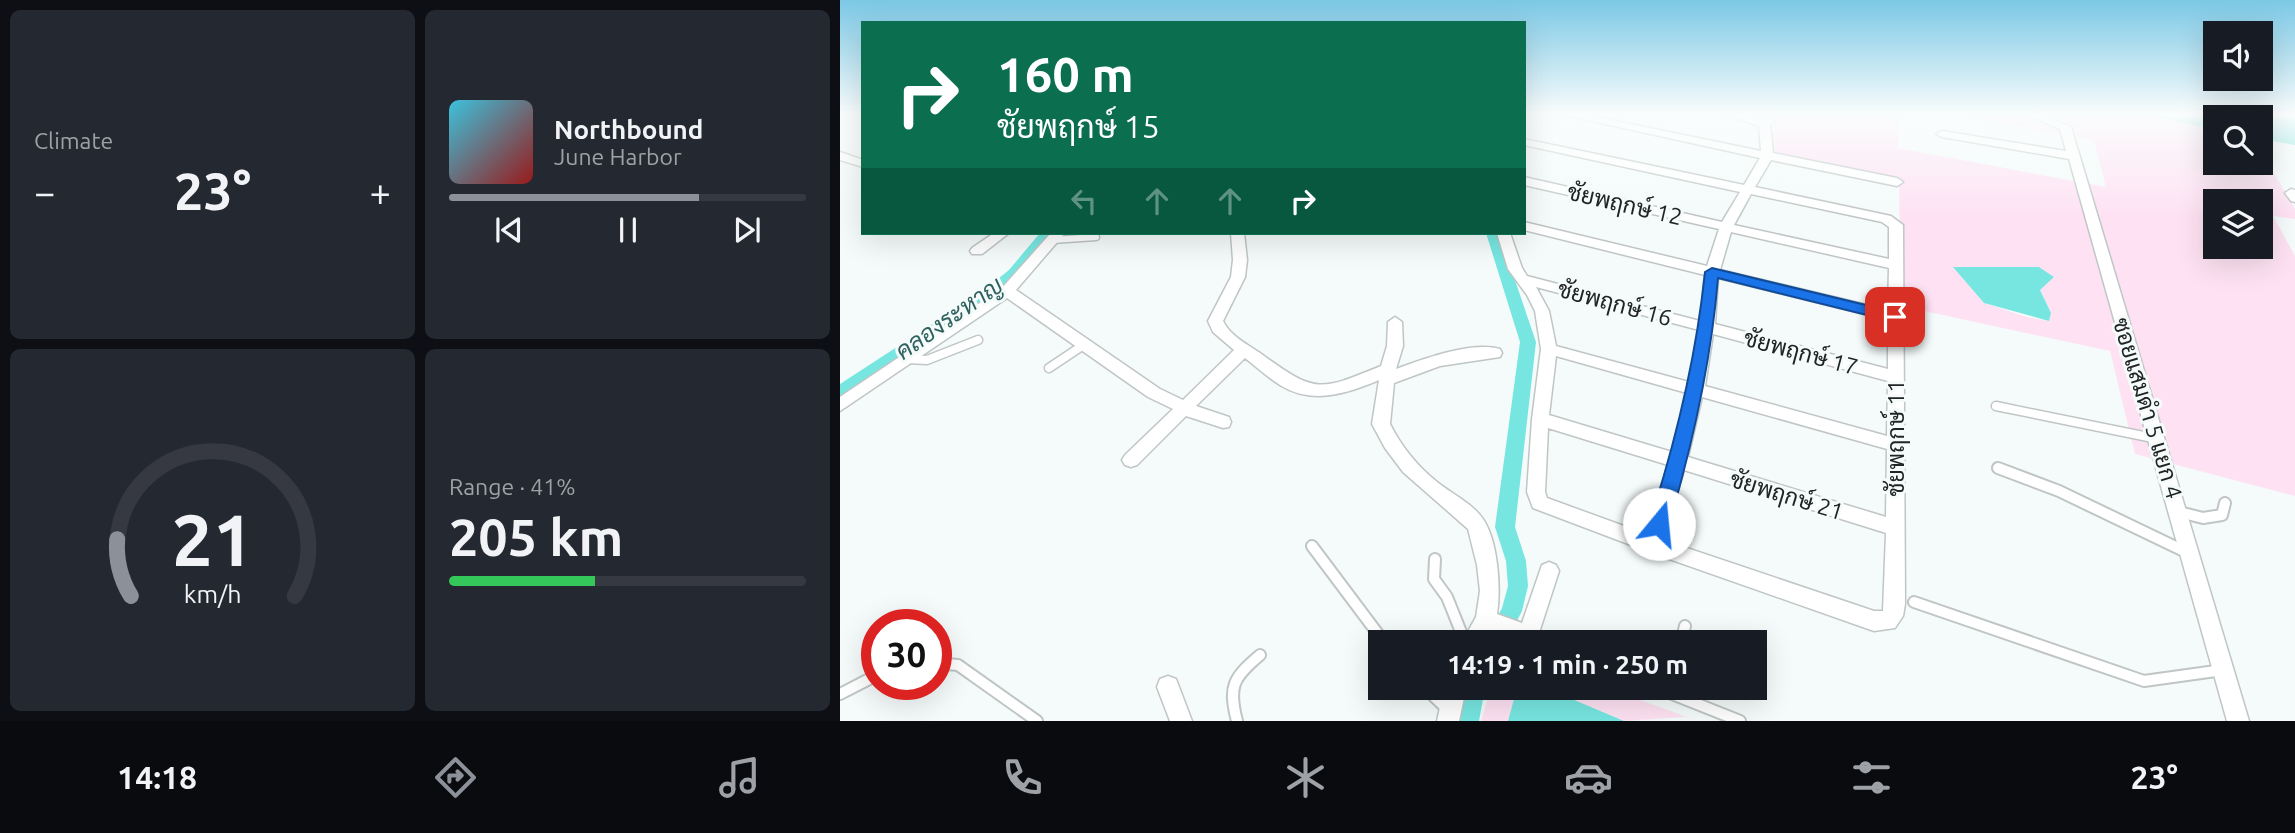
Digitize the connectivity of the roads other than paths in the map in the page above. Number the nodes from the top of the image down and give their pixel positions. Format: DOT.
graph roads {
  1 [pos="1555,149"];
  2 [pos="1731,149"];
  3 [pos="1765,149"];
  4 [pos="2029,149"];
  5 [pos="2071,149"];
  6 [pos="1767,156"];
  7 [pos="2073,156"];
  8 [pos="1526,181"];
  9 [pos="1897,182"];
  10 [pos="1746,190"];
  11 [pos="1526,226"];
  12 [pos="1726,227"];
  13 [pos="999,235"];
  14 [pos="1237,235"];
  15 [pos="1505,235"];
  16 [pos="1049,236"];
  17 [pos="1096,237"];
  18 [pos="977,251"];
  19 [pos="1895,265"];
  20 [pos="1712,272"];
  21 [pos="1523,279"];
  22 [pos="1007,291"];
  23 [pos="1895,317"];
  24 [pos="1395,322"];
  25 [pos="1707,327"];
  26 [pos="978,340"];
  27 [pos="1085,344"];
  28 [pos="1549,349"];
  29 [pos="1244,350"];
  30 [pos="1494,353"];
  31 [pos="907,359"];
  32 [pos="1049,368"];
  33 [pos="1388,374"];
  34 [pos="1895,377"];
  35 [pos="1696,389"];
  36 [pos="840,405"];
  37 [pos="1996,406"];
  38 [pos="1183,407"];
  39 [pos="1540,419"];
  40 [pos="1223,422"];
  41 [pos="2158,440"];
  42 [pos="1896,445"];
  43 [pos="1131,460"];
  44 [pos="1678,462"];
  45 [pos="1998,468"];
  46 [pos="2225,503"];
  47 [pos="2179,512"];
  48 [pos="1895,528"];
  49 [pos="1652,545"];
  50 [pos="1312,546"];
  51 [pos="2191,555"];
  52 [pos="1435,559"];
  53 [pos="1549,572"];
  54 [pos="1914,602"];
  55 [pos="1486,619"];
  56 [pos="1685,626"];
  57 [pos="1375,630"];
  58 [pos="1460,630"];
  59 [pos="1480,630"];
  60 [pos="1514,630"];
  61 [pos="1538,630"];
  62 [pos="1684,630"];
  63 [pos="1260,655"];
  64 [pos="952,665"];
  65 [pos="2223,670"];
  66 [pos="861,683"];
  67 [pos="1168,687"];
  68 [pos="840,694"];
  69 [pos="1435,700"];
  70 [pos="1691,700"];
  71 [pos="1449,716"];
  72 [pos="1037,721"];
  73 [pos="1181,721"];
  74 [pos="1237,721"];
  75 [pos="1740,721"];
  76 [pos="2238,721"];
  1 -- 10 [label="street"];
  2 -- 6 [label="street"];
  3 -- 6 [label="street"];
  4 -- 7 [label="street"];
  5 -- 7 [label="street, ซอยแสมดำ 5 แยก 4"];
  6 -- 9 [label="street"];
  6 -- 10 [label="street"];
  7 -- 41 [label="street, ซอยแสมดำ 5 แยก 4"];
  8 -- 12 [label="street, ชัยพฤกษ์ 12"];
  10 -- 12 [label="street"];
  10 -- 19 [label="street, ชัยพฤกษ์ 11"];
  11 -- 20 [label="street"];
  12 -- 19 [label="street, ชัยพฤกษ์ 12"];
  12 -- 20 [label="street"];
  13 -- 18 [label="street"];
  14 -- 29 [label="street"];
  15 -- 21 [label="street"];
  16 -- 17 [label="lane"];
  16 -- 22 [label="street"];
  19 -- 23 [label="street, ชัยพฤกษ์ 11"];
  20 -- 23 [label="street"];
  20 -- 25 [label="street"];
  21 -- 25 [label="street, ชัยพฤกษ์ 16"];
  21 -- 28 [label="street"];
  22 -- 27 [label="street"];
  22 -- 31 [label="street"];
  23 -- 34 [label="street, ชัยพฤกษ์ 11"];
  24 -- 33 [label="street"];
  25 -- 34 [label="street, ชัยพฤกษ์ 17"];
  25 -- 35 [label="street"];
  26 -- 31 [label="lane"];
  27 -- 32 [label="lane"];
  27 -- 38 [label="street"];
  28 -- 35 [label="street"];
  28 -- 39 [label="street"];
  29 -- 33 [label="street"];
  29 -- 38 [label="street"];
  30 -- 33 [label="street"];
  31 -- 36 [label="street"];
  33 -- 55 [label="street"];
  34 -- 42 [label="street, ชัยพฤกษ์ 11"];
  35 -- 42 [label="street"];
  35 -- 44 [label="street"];
  37 -- 41 [label="lane"];
  38 -- 40 [label="street"];
  38 -- 43 [label="street"];
  39 -- 44 [label="street, ชัยพฤกษ์ 21"];
  39 -- 49 [label="street"];
  41 -- 47 [label="street, ซอยแสมดำ 5 แยก 4"];
  42 -- 48 [label="street, ชัยพฤกษ์ 11"];
  44 -- 48 [label="street, ชัยพฤกษ์ 21"];
  44 -- 49 [label="street"];
  45 -- 51 [label="lane"];
  46 -- 47 [label="lane"];
  47 -- 51 [label="street, ซอยแสมดำ 5 แยก 4"];
  48 -- 49 [label="street, ชัยพฤกษ์ 11"];
  50 -- 57 [label="lane"];
  51 -- 65 [label="street, ซอยแสมดำ 5 แยก 4"];
  52 -- 58 [label="lane"];
  53 -- 61 [label="street"];
  54 -- 65 [label="lane"];
  55 -- 59 [label="street"];
  55 -- 60 [label="street"];
  56 -- 62 [label="lane"];
  63 -- 74 [label="lane"];
  64 -- 72 [label="lane"];
  65 -- 76 [label="street, ซอยแสมดำ 5 แยก 4"];
  66 -- 68 [label="lane"];
  67 -- 73 [label="street"];
  69 -- 71 [label="lane"];
  70 -- 75 [label="lane"];
}
